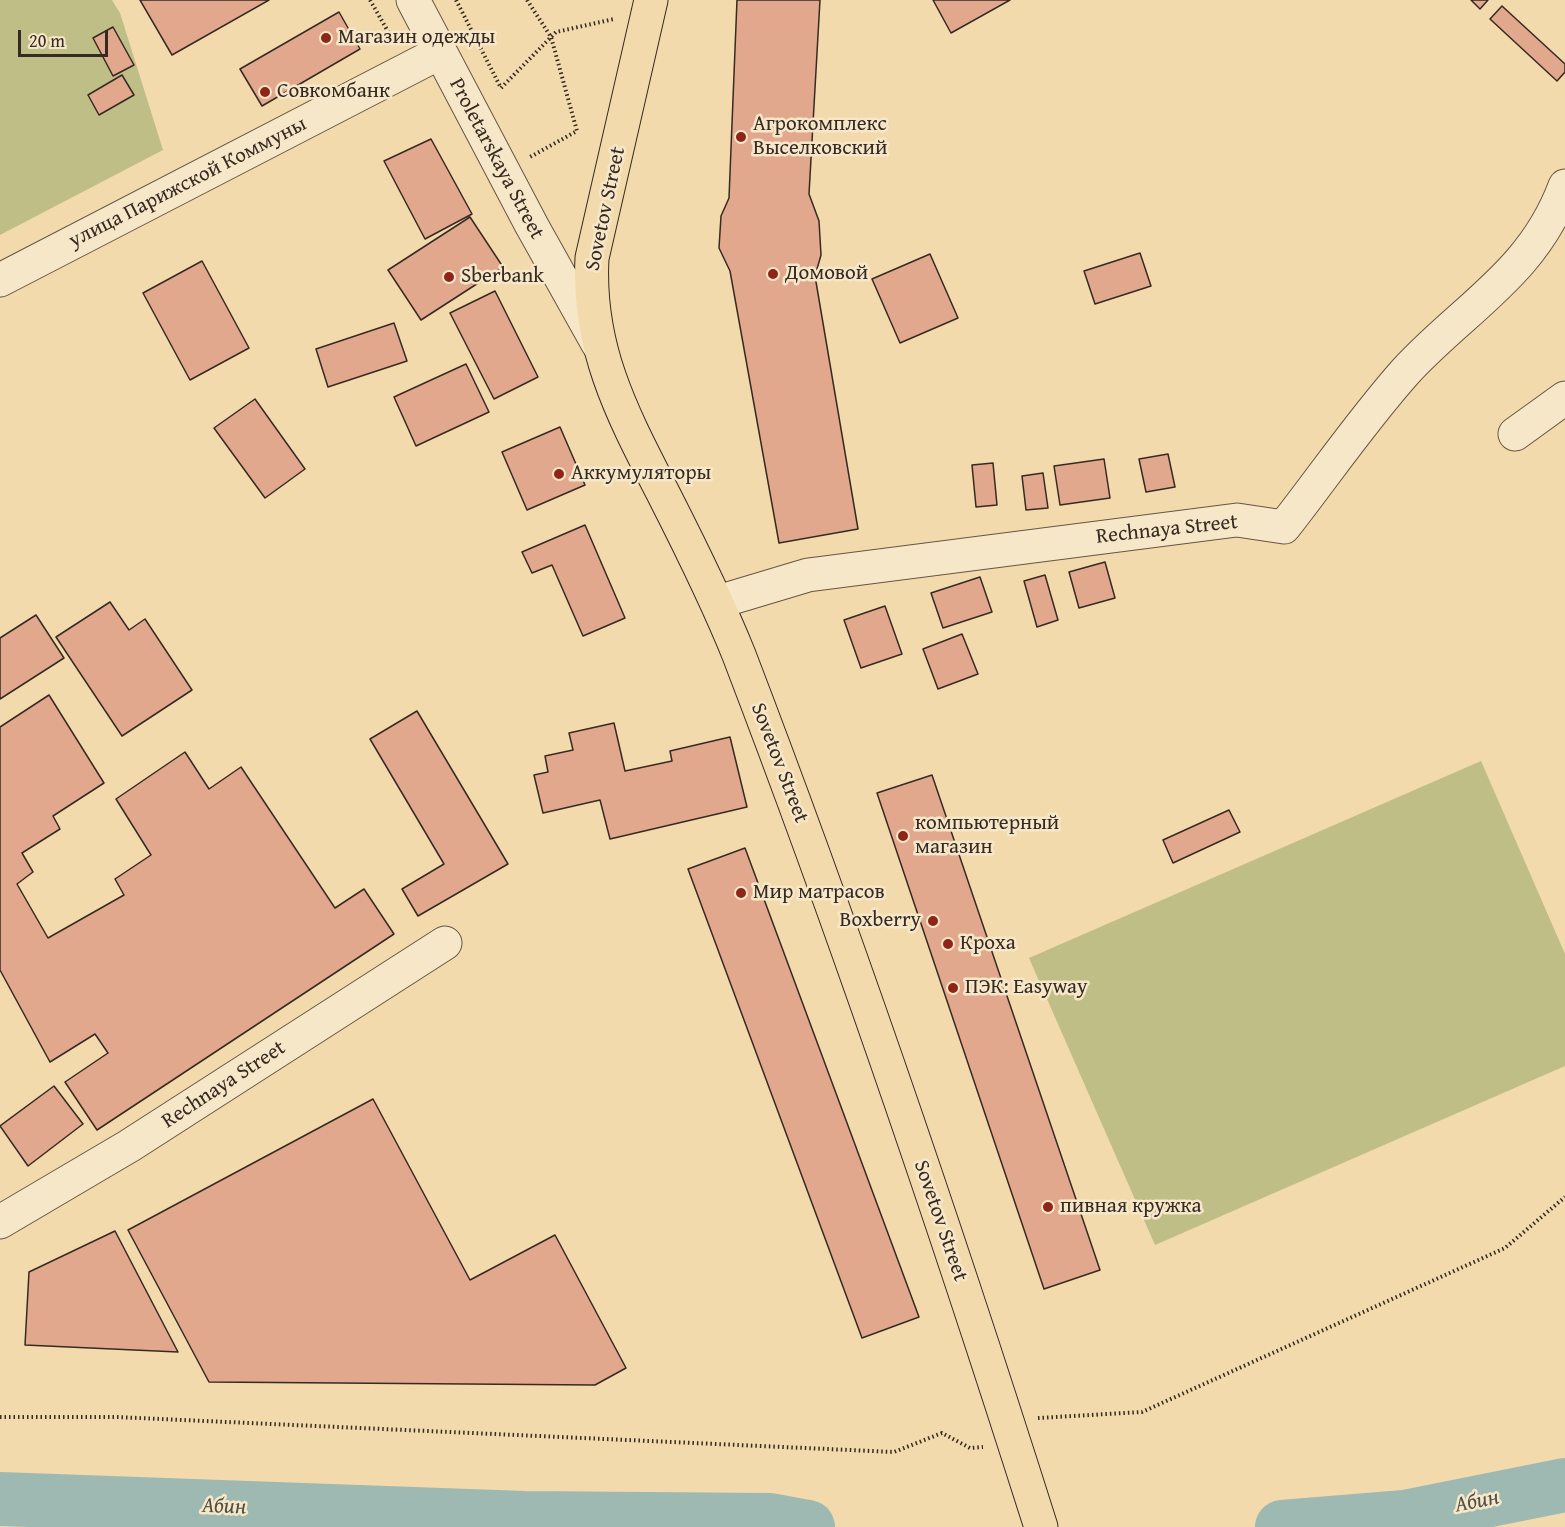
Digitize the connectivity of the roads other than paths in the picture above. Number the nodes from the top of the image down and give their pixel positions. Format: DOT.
graph roads {
  1 [pos="412,0"];
  2 [pos="651,0"];
  3 [pos="439,53"];
  4 [pos="1565,186"];
  5 [pos="0,280"];
  6 [pos="601,348"];
  7 [pos="1565,398"];
  8 [pos="1515,434"];
  9 [pos="718,602"];
  10 [pos="445,943"];
  11 [pos="0,1222"];
  12 [pos="1041,1527"];
  1 -- 3 [label="street, Proletarskaya Street"];
  2 -- 6 [label="main road, Sovetov Street"];
  3 -- 5 [label="street, улица Парижской Коммуны"];
  3 -- 6 [label="street, Proletarskaya Street"];
  4 -- 9 [label="street, Rechnaya Street"];
  6 -- 9 [label="main road, Sovetov Street"];
  7 -- 8 [label="street"];
  9 -- 12 [label="main road, Sovetov Street"];
  10 -- 11 [label="street, Rechnaya Street"];
}
